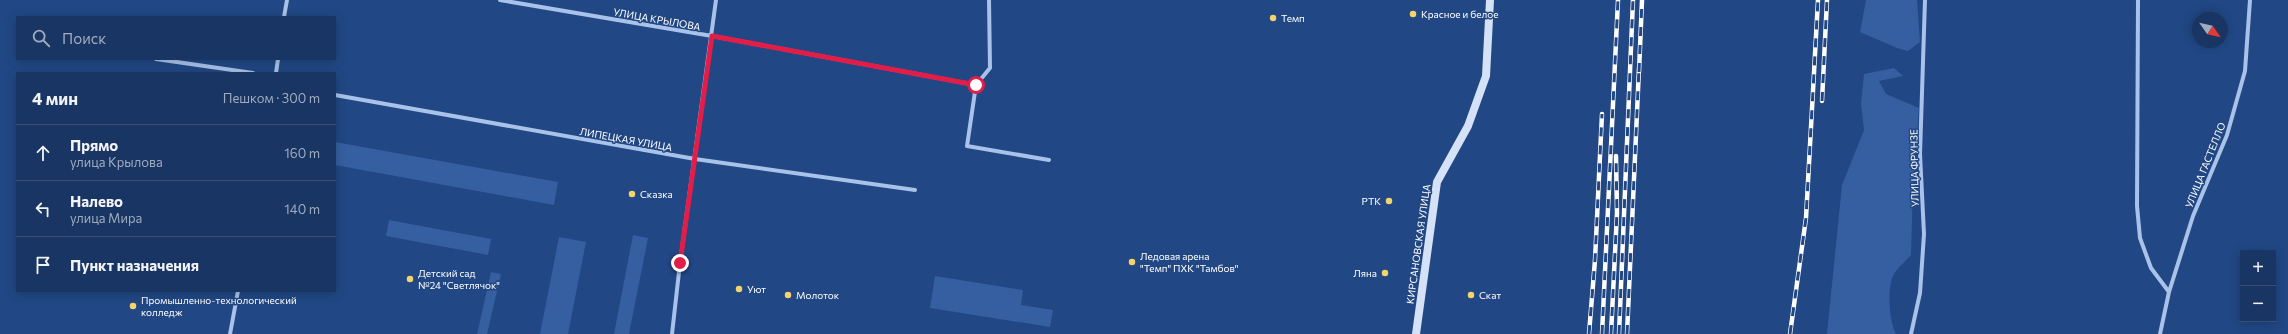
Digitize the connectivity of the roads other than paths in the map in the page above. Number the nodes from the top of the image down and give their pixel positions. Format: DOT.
graph roads {
  1 [pos="287,0"];
  2 [pos="500,0"];
  3 [pos="716,0"];
  4 [pos="989,0"];
  5 [pos="1490,0"];
  6 [pos="1925,0"];
  7 [pos="2138,0"];
  8 [pos="2250,0"];
  9 [pos="284,16"];
  10 [pos="712,36"];
  11 [pos="163,60"];
  12 [pos="278,60"];
  13 [pos="246,72"];
  14 [pos="276,72"];
  15 [pos="976,85"];
  16 [pos="336,96"];
  17 [pos="695,159"];
  18 [pos="1049,160"];
  19 [pos="915,190"];
  20 [pos="238,292"];
  21 [pos="2168,292"];
  22 [pos="230,334"];
  23 [pos="672,334"];
  24 [pos="1416,334"];
  25 [pos="1911,334"];
  26 [pos="2160,334"];
  1 -- 9 [label="street"];
  2 -- 10 [label="street, УЛИЦА КРЫЛОВА"];
  3 -- 10 [label="street"];
  4 -- 15 [label="street"];
  5 -- 24 [label="main road, КИРСАНОВСКАЯ УЛИЦА"];
  6 -- 25 [label="street, УЛИЦА ФРУНЗЕ"];
  7 -- 21 [label="street"];
  8 -- 21 [label="street, УЛИЦА ГАСТЕЛЛО"];
  10 -- 15 [label="street, УЛИЦА КРЫЛОВА"];
  10 -- 17 [label="street"];
  11 -- 13 [label="street"];
  12 -- 14 [label="street"];
  15 -- 18 [label="street"];
  16 -- 17 [label="street, ЛИПЕЦКАЯ УЛИЦА"];
  17 -- 19 [label="street, ЛИПЕЦКАЯ УЛИЦА"];
  17 -- 23 [label="street"];
  20 -- 22 [label="street"];
  21 -- 26 [label="street, УЛИЦА ГАСТЕЛЛО"];
}
